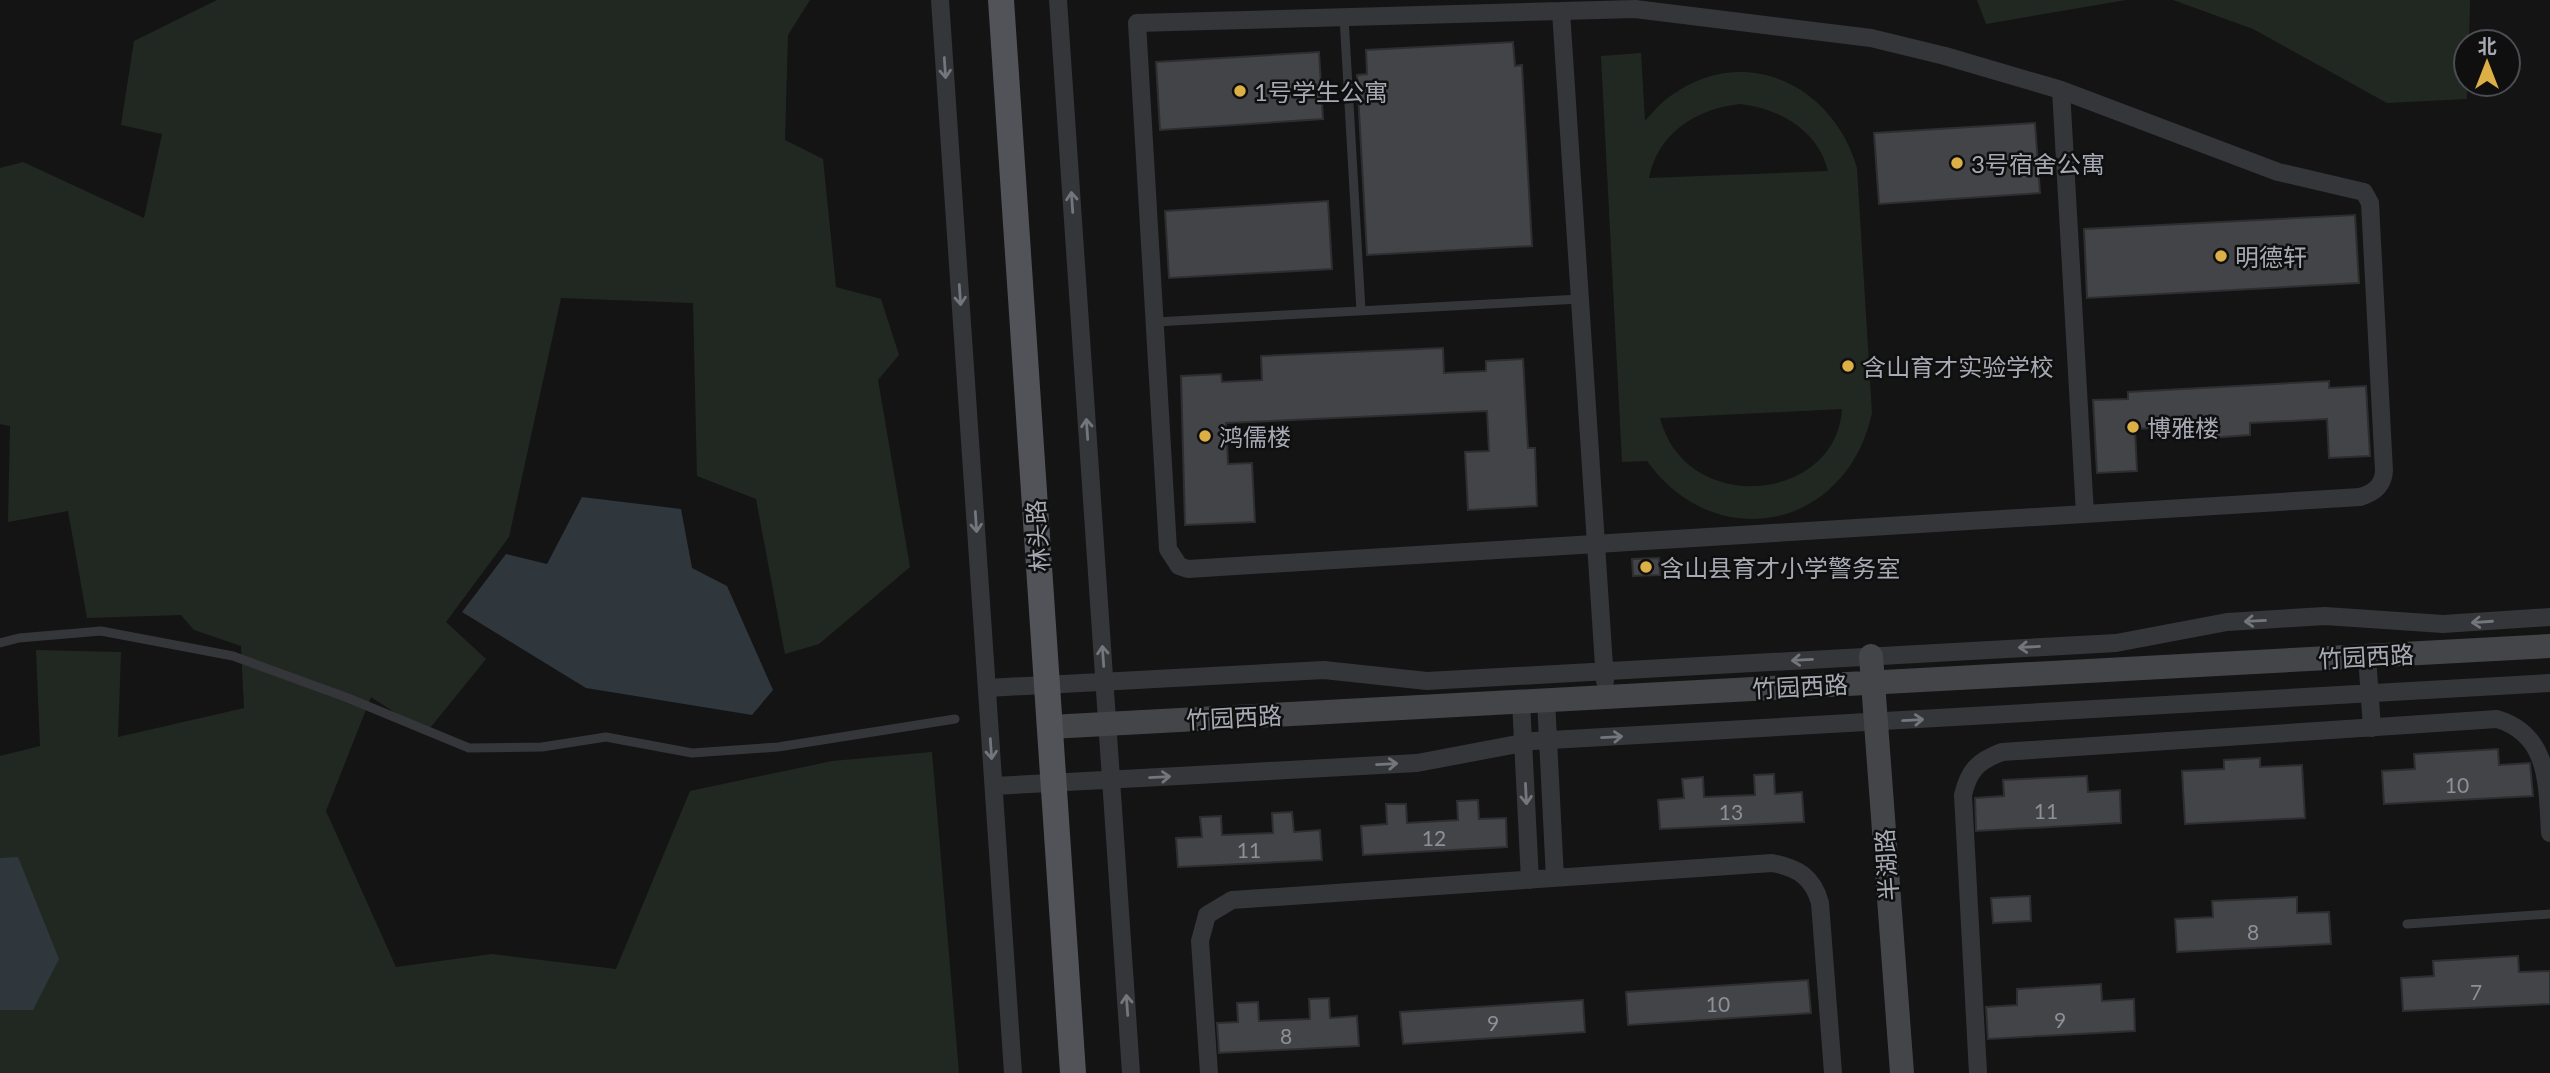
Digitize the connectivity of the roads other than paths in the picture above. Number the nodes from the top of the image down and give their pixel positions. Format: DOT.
graph roads {
  1 [pos="940,0"];
  2 [pos="1001,0"];
  3 [pos="1058,0"];
  4 [pos="1561,11"];
  5 [pos="1344,17"];
  6 [pos="2061,90"];
  7 [pos="1580,299"];
  8 [pos="1360,311"];
  9 [pos="1155,322"];
  10 [pos="2085,514"];
  11 [pos="1596,544"];
  12 [pos="2550,617"];
  13 [pos="0,643"];
  14 [pos="2550,646"];
  15 [pos="1871,656"];
  16 [pos="2367,656"];
  17 [pos="1105,682"];
  18 [pos="1872,682"];
  19 [pos="2550,683"];
  20 [pos="1047,685"];
  21 [pos="987,688"];
  22 [pos="2369,694"];
  23 [pos="1606,697"];
  24 [pos="1546,700"];
  25 [pos="1521,701"];
  26 [pos="955,719"];
  27 [pos="1875,722"];
  28 [pos="1108,724"];
  29 [pos="1050,727"];
  30 [pos="2372,728"];
  31 [pos="1548,740"];
  32 [pos="1523,743"];
  33 [pos="1111,780"];
  34 [pos="1054,783"];
  35 [pos="994,786"];
  36 [pos="2550,833"];
  37 [pos="1555,878"];
  38 [pos="1530,880"];
  39 [pos="2550,914"];
  40 [pos="2407,924"];
  41 [pos="1013,1073"];
  42 [pos="1073,1073"];
  43 [pos="1131,1073"];
  44 [pos="1209,1073"];
  45 [pos="1833,1073"];
  46 [pos="1902,1073"];
  47 [pos="1978,1073"];
  1 -- 21 [label="street, one-way"];
  2 -- 20 [label="main road, 林头路"];
  17 -- 3 [label="street, one-way"];
  4 -- 5 [label="street"];
  4 -- 6 [label="street"];
  4 -- 7 [label="street"];
  5 -- 8 [label="lane"];
  5 -- 9 [label="street"];
  6 -- 10 [label="street"];
  6 -- 10 [label="street"];
  7 -- 8 [label="lane"];
  7 -- 11 [label="street"];
  8 -- 9 [label="lane"];
  9 -- 11 [label="street"];
  10 -- 11 [label="street"];
  11 -- 23 [label="street"];
  12 -- 15 [label="street, one-way"];
  13 -- 26 [label="lane"];
  14 -- 16 [label="main road, 竹园西路"];
  15 -- 17 [label="street, one-way"];
  15 -- 18 [label="main road, 半湖路"];
  16 -- 18 [label="main road, 竹园西路"];
  16 -- 22 [label="street"];
  17 -- 20 [label="street"];
  17 -- 28 [label="street"];
  18 -- 23 [label="main road, 竹园西路"];
  18 -- 27 [label="main road, 半湖路"];
  19 -- 22 [label="street"];
  20 -- 21 [label="street"];
  20 -- 29 [label="main road, 林头路"];
  21 -- 35 [label="street, one-way"];
  27 -- 22 [label="street, one-way"];
  22 -- 30 [label="street"];
  23 -- 24 [label="main road, 竹园西路"];
  24 -- 25 [label="main road, 竹园西路"];
  24 -- 31 [label="street"];
  25 -- 28 [label="main road, 竹园西路"];
  25 -- 32 [label="street"];
  31 -- 27 [label="street, one-way"];
  27 -- 46 [label="main road, 半湖路"];
  28 -- 29 [label="main road, 竹园西路"];
  28 -- 33 [label="street"];
  29 -- 34 [label="main road, 林头路"];
  30 -- 36 [label="street"];
  30 -- 47 [label="street"];
  31 -- 32 [label="street"];
  31 -- 37 [label="street"];
  33 -- 32 [label="street, one-way"];
  32 -- 38 [label="street, one-way"];
  33 -- 34 [label="street"];
  43 -- 33 [label="street, one-way"];
  34 -- 35 [label="street"];
  34 -- 42 [label="main road, 林头路"];
  35 -- 41 [label="street"];
  37 -- 38 [label="street"];
  37 -- 45 [label="street"];
  38 -- 44 [label="street"];
  39 -- 40 [label="lane"];
}
